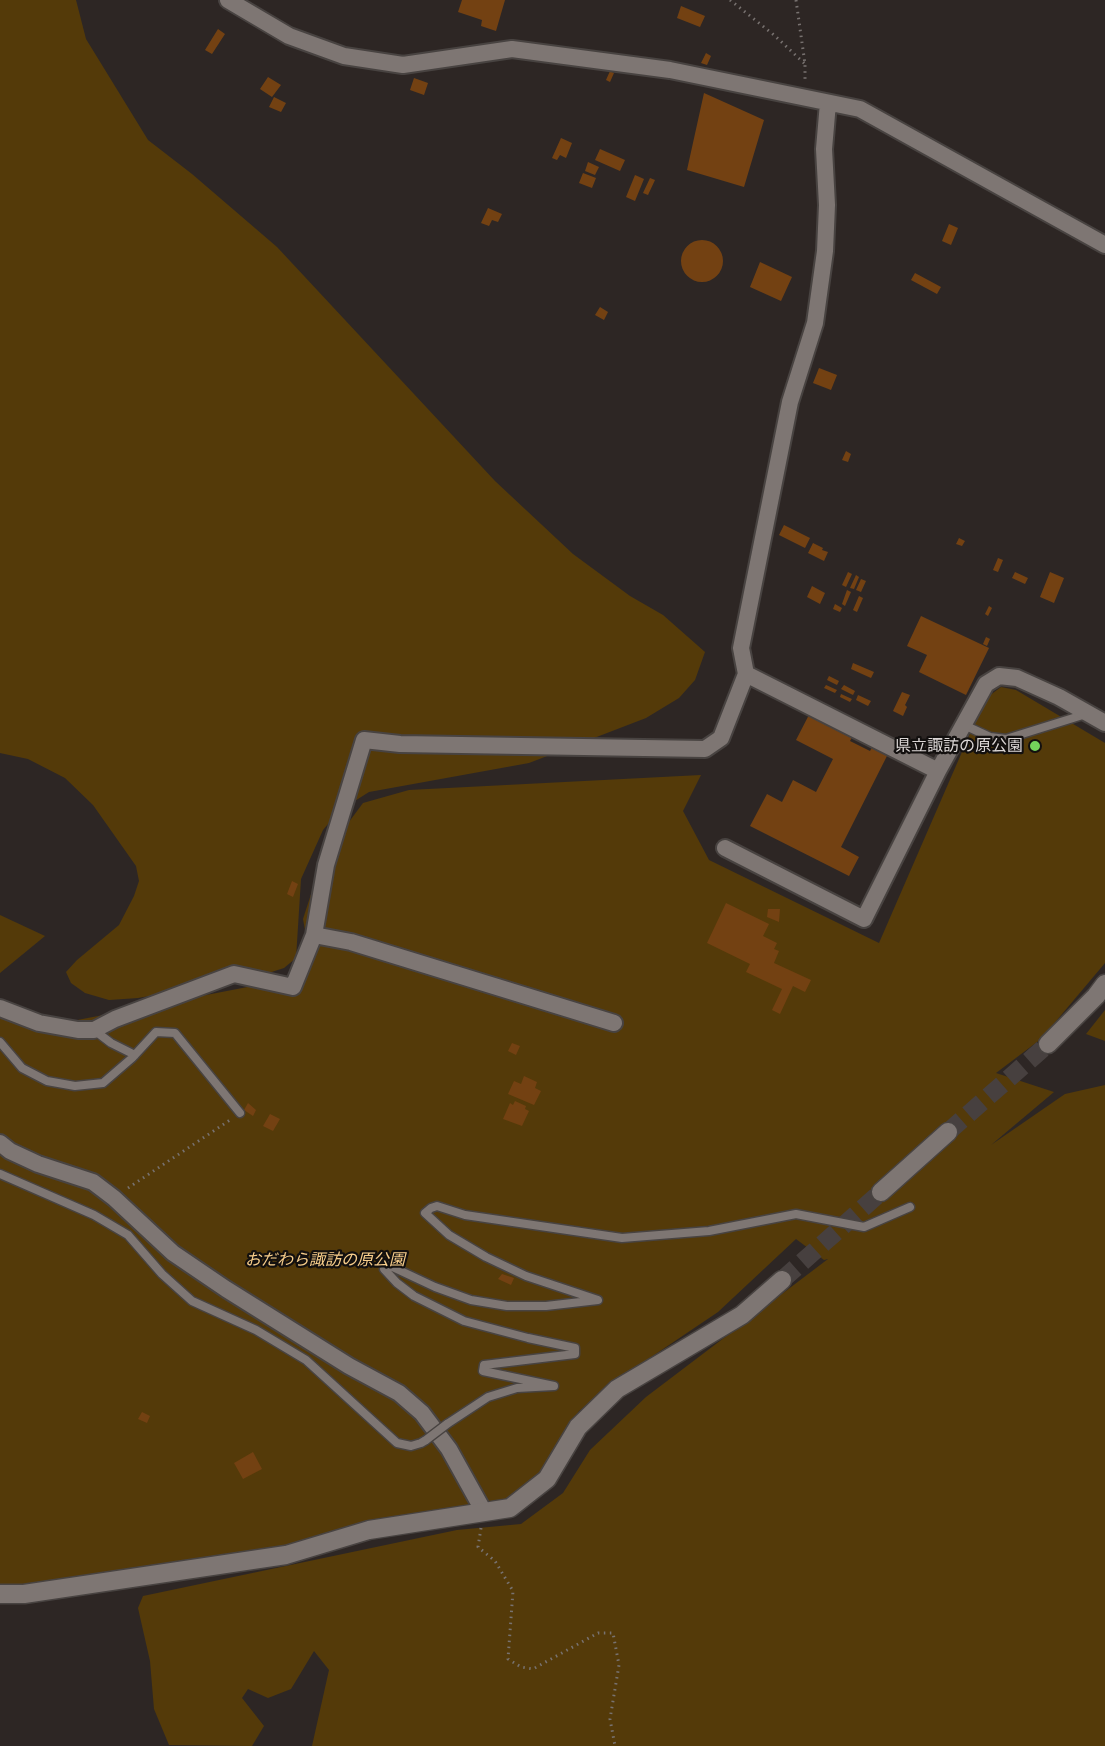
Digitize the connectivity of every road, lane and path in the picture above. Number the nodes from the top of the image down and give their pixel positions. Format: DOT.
graph roads {
  1 [pos="228,0"];
  2 [pos="730,0"];
  3 [pos="796,0"];
  4 [pos="805,64"];
  5 [pos="804,98"];
  6 [pos="828,103"];
  7 [pos="1105,245"];
  8 [pos="746,674"];
  9 [pos="1089,713"];
  10 [pos="1105,723"];
  11 [pos="964,725"];
  12 [pos="938,771"];
  13 [pos="725,848"];
  14 [pos="314,935"];
  15 [pos="1105,984"];
  16 [pos="0,1008"];
  17 [pos="614,1023"];
  18 [pos="94,1030"];
  19 [pos="0,1042"];
  20 [pos="1048,1044"];
  21 [pos="135,1055"];
  22 [pos="240,1113"];
  23 [pos="948,1132"];
  24 [pos="0,1143"];
  25 [pos="0,1174"];
  26 [pos="881,1192"];
  27 [pos="114,1198"];
  28 [pos="910,1207"];
  29 [pos="782,1280"];
  30 [pos="484,1512"];
  31 [pos="0,1594"];
  32 [pos="615,1746"];
  1 -- 5 [label="street"];
  2 -- 4 [label="path"];
  3 -- 4 [label="path"];
  4 -- 5 [label="path"];
  5 -- 6 [label="street"];
  6 -- 7 [label="street"];
  6 -- 8 [label="street"];
  8 -- 12 [label="street"];
  8 -- 14 [label="street"];
  9 -- 10 [label="street"];
  9 -- 11 [label="lane"];
  9 -- 11 [label="street"];
  11 -- 12 [label="street"];
  12 -- 13 [label="street"];
  14 -- 17 [label="street"];
  14 -- 18 [label="street"];
  15 -- 20 [label="street"];
  16 -- 18 [label="street"];
  18 -- 21 [label="lane"];
  19 -- 21 [label="lane"];
  21 -- 22 [label="lane"];
  22 -- 27 [label="path"];
  23 -- 26 [label="street"];
  24 -- 27 [label="street"];
  25 -- 28 [label="lane, bridge"];
  27 -- 30 [label="street"];
  29 -- 30 [label="street"];
  30 -- 31 [label="street"];
  30 -- 32 [label="path"];
}
